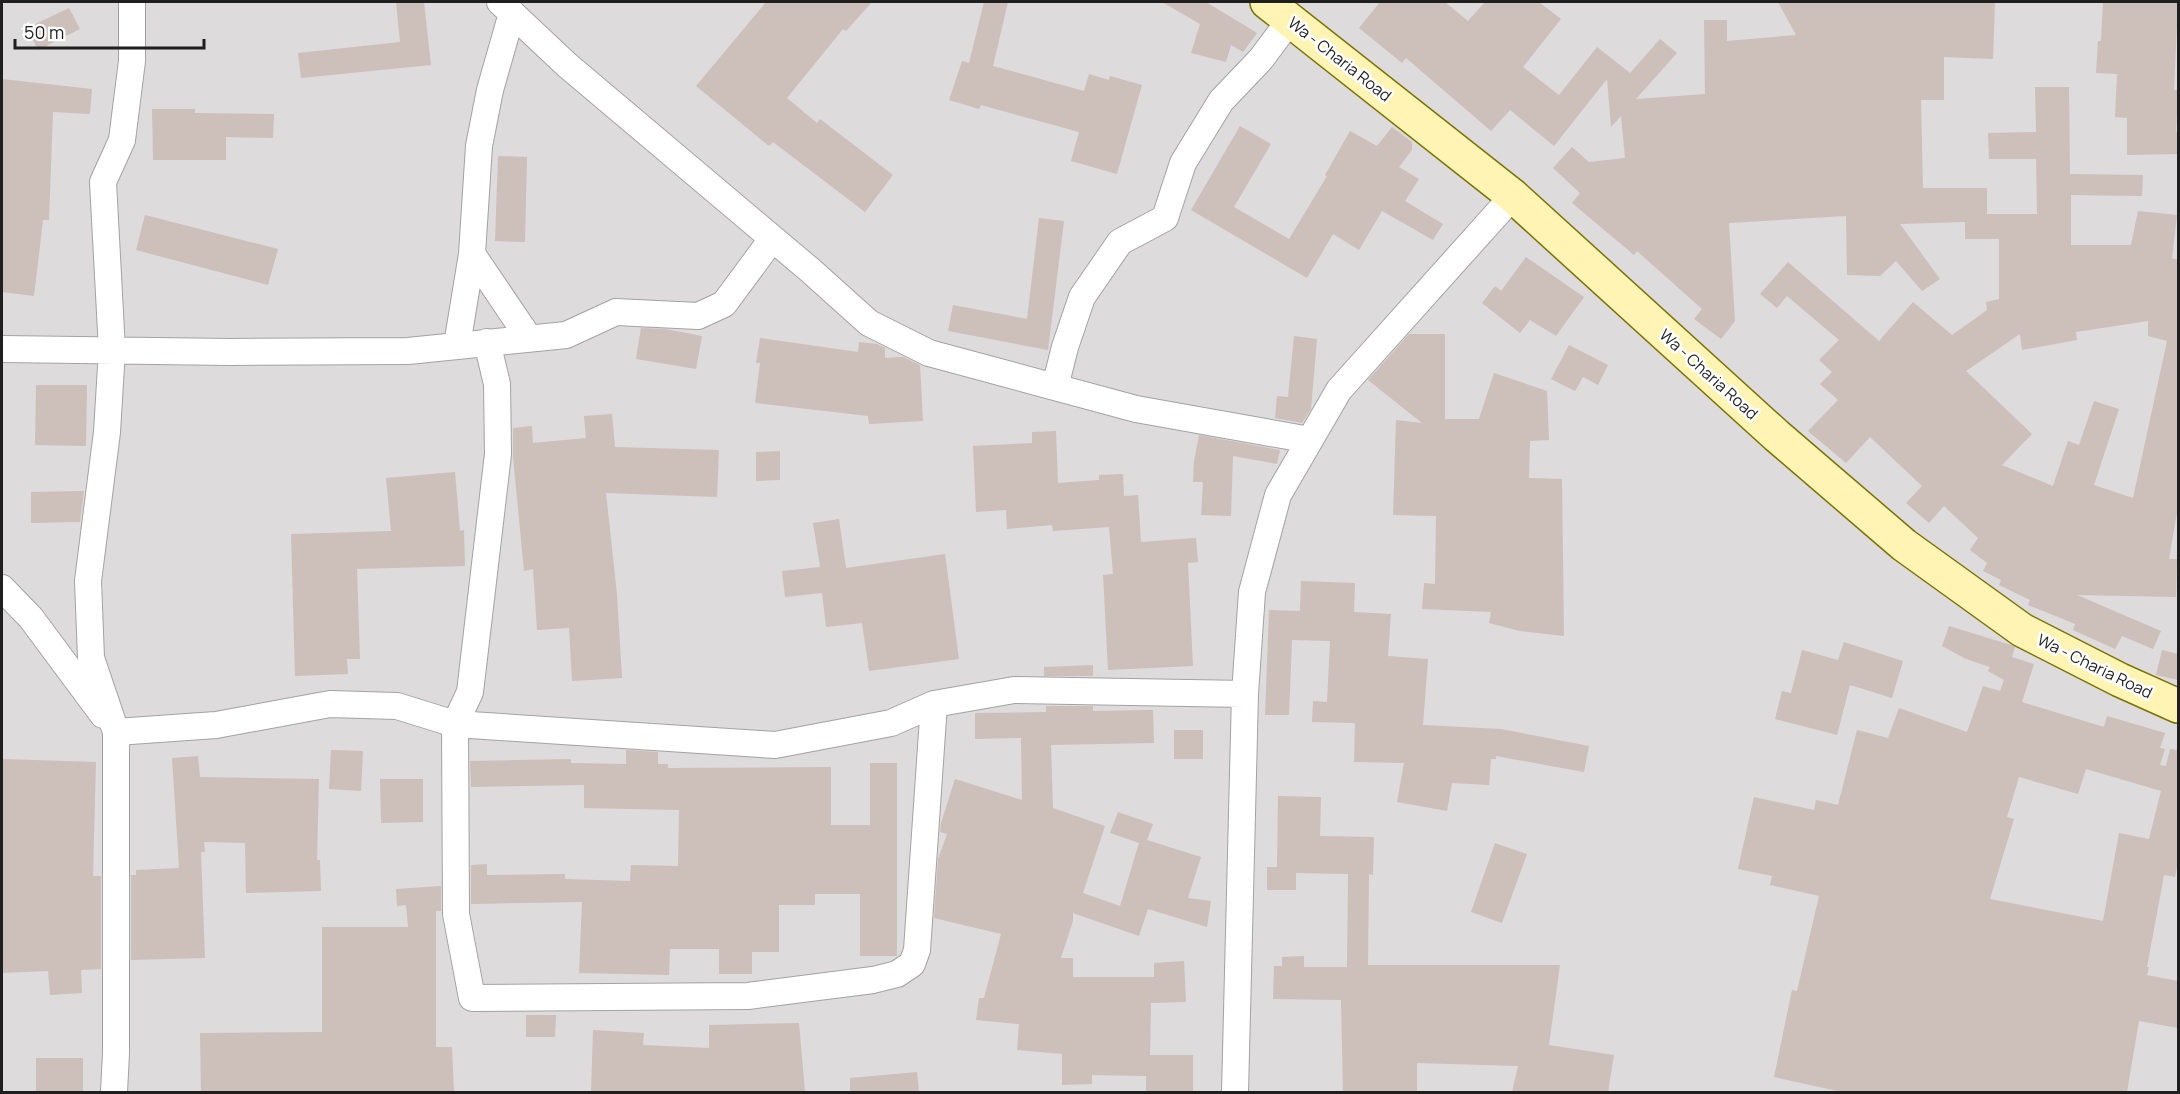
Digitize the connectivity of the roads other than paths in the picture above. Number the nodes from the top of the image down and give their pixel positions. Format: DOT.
graph roads {
  1 [pos="132,2"];
  2 [pos="506,7"];
  3 [pos="1279,11"];
  4 [pos="1513,196"];
  5 [pos="772,239"];
  6 [pos="471,254"];
  7 [pos="529,338"];
  8 [pos="487,342"];
  9 [pos="458,345"];
  10 [pos="2,349"];
  11 [pos="112,350"];
  12 [pos="1055,387"];
  13 [pos="1310,440"];
  14 [pos="2,588"];
  15 [pos="1245,694"];
  16 [pos="934,704"];
  17 [pos="2178,706"];
  18 [pos="455,724"];
  19 [pos="116,732"];
  20 [pos="114,1092"];
  21 [pos="1235,1092"];
  1 -- 11 [label="street"];
  2 -- 5 [label="street"];
  2 -- 6 [label="street"];
  3 -- 4 [label="street, Wa - Charia Road"];
  3 -- 12 [label="street"];
  4 -- 13 [label="street"];
  4 -- 17 [label="street, Wa - Charia Road"];
  5 -- 7 [label="street"];
  5 -- 12 [label="street"];
  6 -- 7 [label="street"];
  6 -- 9 [label="street"];
  7 -- 8 [label="street"];
  8 -- 9 [label="street"];
  8 -- 18 [label="street"];
  9 -- 11 [label="street"];
  10 -- 11 [label="street"];
  11 -- 19 [label="street"];
  12 -- 13 [label="street"];
  13 -- 15 [label="street"];
  14 -- 19 [label="street"];
  15 -- 16 [label="street"];
  15 -- 21 [label="street"];
  16 -- 18 [label="street"];
  16 -- 18 [label="street"];
  18 -- 19 [label="street"];
  19 -- 20 [label="street"];
}
